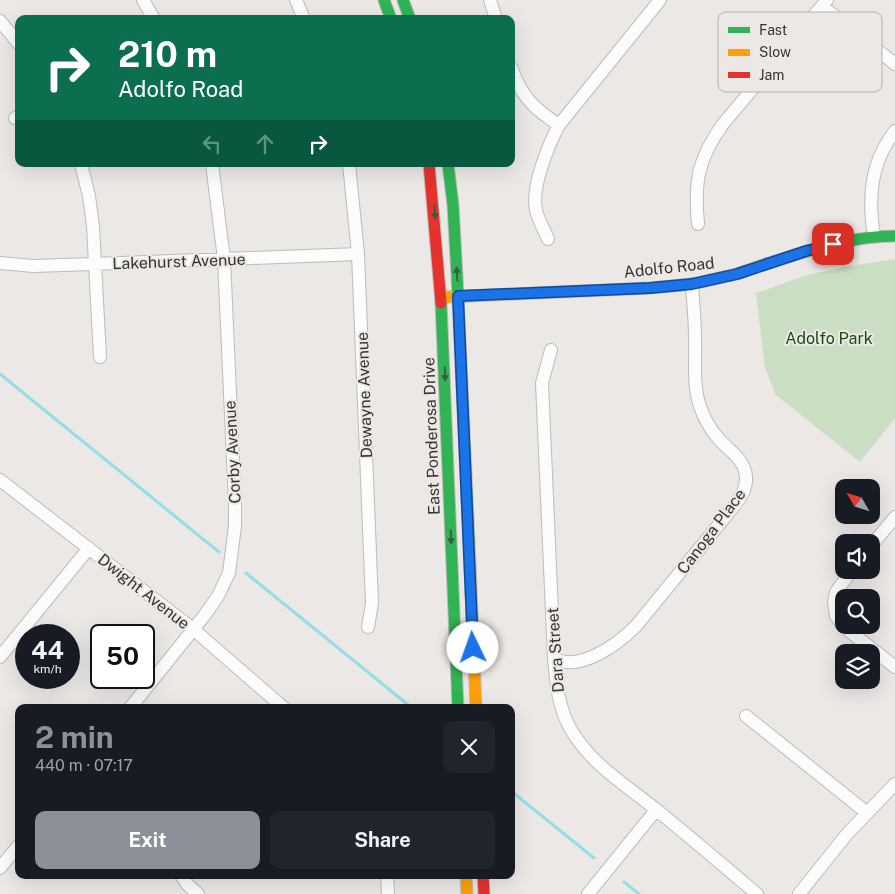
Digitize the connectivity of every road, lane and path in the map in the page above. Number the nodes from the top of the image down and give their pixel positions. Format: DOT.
graph roads {
  1 [pos="143,0"];
  2 [pos="296,0"];
  3 [pos="384,0"];
  4 [pos="403,0"];
  5 [pos="490,0"];
  6 [pos="660,0"];
  7 [pos="824,3"];
  8 [pos="834,12"];
  9 [pos="152,15"];
  10 [pos="302,15"];
  11 [pos="390,15"];
  12 [pos="409,15"];
  13 [pos="495,15"];
  14 [pos="0,22"];
  15 [pos="15,39"];
  16 [pos="882,53"];
  17 [pos="895,64"];
  18 [pos="515,77"];
  19 [pos="750,92"];
  20 [pos="559,125"];
  21 [pos="895,131"];
  22 [pos="82,167"];
  23 [pos="212,167"];
  24 [pos="349,167"];
  25 [pos="428,167"];
  26 [pos="448,167"];
  27 [pos="698,224"];
  28 [pos="874,236"];
  29 [pos="895,236"];
  30 [pos="548,239"];
  31 [pos="358,254"];
  32 [pos="224,259"];
  33 [pos="0,264"];
  34 [pos="94,264"];
  35 [pos="692,284"];
  36 [pos="458,296"];
  37 [pos="441,297"];
  38 [pos="551,350"];
  39 [pos="100,357"];
  40 [pos="0,480"];
  41 [pos="895,517"];
  42 [pos="880,535"];
  43 [pos="89,548"];
  44 [pos="845,579"];
  45 [pos="368,627"];
  46 [pos="193,629"];
  47 [pos="0,657"];
  48 [pos="554,658"];
  49 [pos="895,667"];
  50 [pos="133,704"];
  51 [pos="279,704"];
  52 [pos="458,704"];
  53 [pos="476,704"];
  54 [pos="746,716"];
  55 [pos="895,784"];
  56 [pos="656,810"];
  57 [pos="866,812"];
  58 [pos="15,850"];
  59 [pos="0,868"];
  60 [pos="184,879"];
  61 [pos="387,879"];
  62 [pos="466,879"];
  63 [pos="483,879"];
  64 [pos="198,894"];
  65 [pos="388,894"];
  66 [pos="467,894"];
  67 [pos="484,894"];
  68 [pos="588,894"];
  69 [pos="757,894"];
  70 [pos="799,894"];
  1 -- 9 [label="street"];
  2 -- 10 [label="street"];
  3 -- 11 [label="main road"];
  4 -- 12 [label="main road"];
  5 -- 13 [label="street"];
  6 -- 20 [label="street"];
  7 -- 8 [label="street"];
  14 -- 15 [label="street"];
  16 -- 17 [label="street"];
  18 -- 20 [label="street"];
  19 -- 27 [label="street"];
  20 -- 30 [label="street"];
  21 -- 28 [label="street"];
  22 -- 34 [label="street"];
  23 -- 32 [label="street, Corby Avenue"];
  24 -- 31 [label="street, Dewayne Avenue"];
  25 -- 37 [label="main road, East Ponderosa Drive, one-way"];
  36 -- 26 [label="main road, East Ponderosa Drive, one-way"];
  28 -- 29 [label="main road, Adolfo Road"];
  28 -- 35 [label="main road, Adolfo Road"];
  31 -- 32 [label="street, Lakehurst Avenue"];
  31 -- 45 [label="street, Dewayne Avenue"];
  32 -- 34 [label="street, Lakehurst Avenue"];
  32 -- 46 [label="street, Corby Avenue"];
  33 -- 34 [label="street, Lakehurst Avenue"];
  34 -- 39 [label="street"];
  35 -- 36 [label="main road, Adolfo Road"];
  35 -- 48 [label="street, Canoga Place"];
  36 -- 37 [label="main road, Adolfo Road"];
  36 -- 53 [label="main road, East Ponderosa Drive"];
  37 -- 52 [label="main road, East Ponderosa Drive, one-way"];
  38 -- 48 [label="street, Dara Street"];
  40 -- 43 [label="street, Dwight Avenue"];
  41 -- 42 [label="street"];
  43 -- 46 [label="street, Dwight Avenue"];
  43 -- 47 [label="street"];
  44 -- 49 [label="street"];
  46 -- 50 [label="street, Corby Avenue"];
  46 -- 51 [label="street, Dwight Avenue"];
  48 -- 56 [label="street, Dara Street"];
  54 -- 57 [label="street"];
  55 -- 57 [label="street"];
  56 -- 68 [label="street"];
  56 -- 69 [label="street, Dara Street"];
  57 -- 70 [label="street"];
  58 -- 59 [label="street"];
  60 -- 64 [label="street"];
  61 -- 65 [label="street"];
  62 -- 66 [label="main road"];
  63 -- 67 [label="main road"];
}
